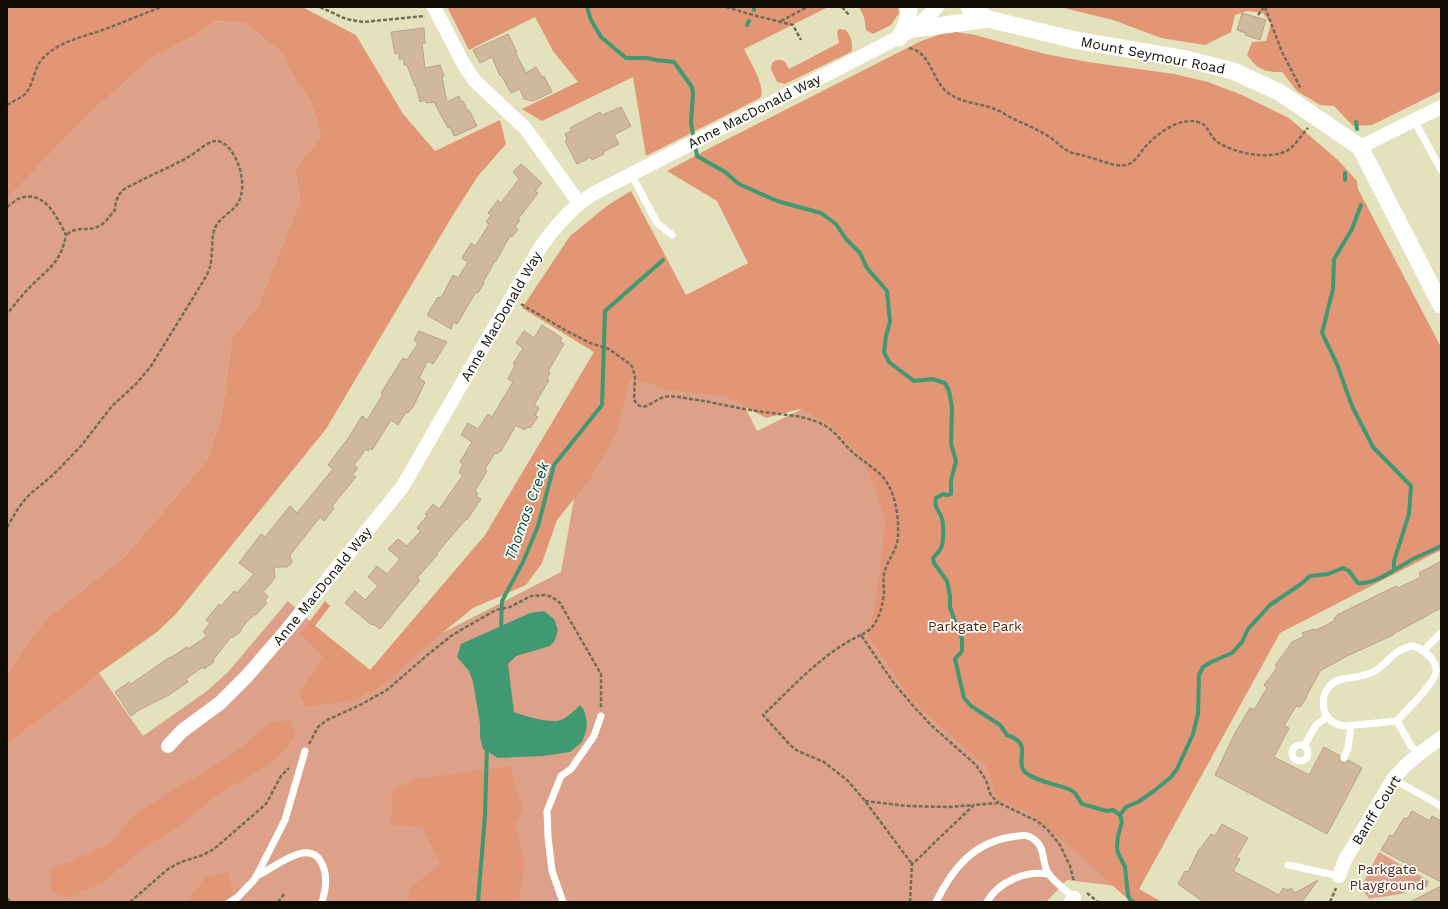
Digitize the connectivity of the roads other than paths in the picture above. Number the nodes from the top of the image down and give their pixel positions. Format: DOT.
graph roads {
  1 [pos="908,7"];
  2 [pos="937,7"];
  3 [pos="969,7"];
  4 [pos="436,11"];
  5 [pos="988,19"];
  6 [pos="915,29"];
  7 [pos="903,43"];
  8 [pos="1441,107"];
  9 [pos="1414,120"];
  10 [pos="1360,148"];
  11 [pos="1441,170"];
  12 [pos="631,174"];
  13 [pos="579,204"];
  14 [pos="672,235"];
  15 [pos="1441,305"];
  16 [pos="1441,634"];
  17 [pos="1424,650"];
  18 [pos="1438,671"];
  19 [pos="601,716"];
  20 [pos="1327,717"];
  21 [pos="1397,721"];
  22 [pos="1351,726"];
  23 [pos="1441,738"];
  24 [pos="168,746"];
  25 [pos="1304,746"];
  26 [pos="305,751"];
  27 [pos="1419,754"];
  28 [pos="1344,758"];
  29 [pos="1393,779"];
  30 [pos="1441,806"];
  31 [pos="1288,865"];
  32 [pos="1048,874"];
  33 [pos="256,876"];
  34 [pos="1339,876"];
  35 [pos="1073,900"];
  36 [pos="230,902"];
  37 [pos="322,902"];
  38 [pos="563,902"];
  39 [pos="936,902"];
  40 [pos="986,902"];
  1 -- 7 [label="street"];
  2 -- 6 [label="street, Anne MacDonald Way"];
  3 -- 5 [label="street, Mount Seymour Road"];
  4 -- 13 [label="street"];
  5 -- 6 [label="street"];
  5 -- 10 [label="street, Mount Seymour Road"];
  6 -- 7 [label="street, Anne MacDonald Way"];
  7 -- 12 [label="street, Anne MacDonald Way"];
  8 -- 9 [label="street"];
  9 -- 10 [label="street"];
  9 -- 11 [label="lane"];
  10 -- 15 [label="street, Mount Seymour Road"];
  12 -- 13 [label="street, Anne MacDonald Way"];
  12 -- 14 [label="lane"];
  13 -- 24 [label="street, Anne MacDonald Way"];
  16 -- 17 [label="lane"];
  17 -- 18 [label="lane"];
  17 -- 20 [label="lane"];
  18 -- 21 [label="lane"];
  19 -- 38 [label="lane"];
  20 -- 22 [label="lane"];
  20 -- 25 [label="lane"];
  21 -- 22 [label="lane"];
  21 -- 27 [label="lane"];
  22 -- 28 [label="lane"];
  23 -- 27 [label="street, Banff Court"];
  26 -- 33 [label="lane"];
  27 -- 29 [label="street, Banff Court"];
  29 -- 30 [label="lane"];
  29 -- 34 [label="street, Banff Court"];
  31 -- 34 [label="lane"];
  32 -- 35 [label="lane"];
  32 -- 39 [label="lane"];
  32 -- 40 [label="lane"];
  33 -- 36 [label="lane"];
  33 -- 37 [label="lane"];
}
